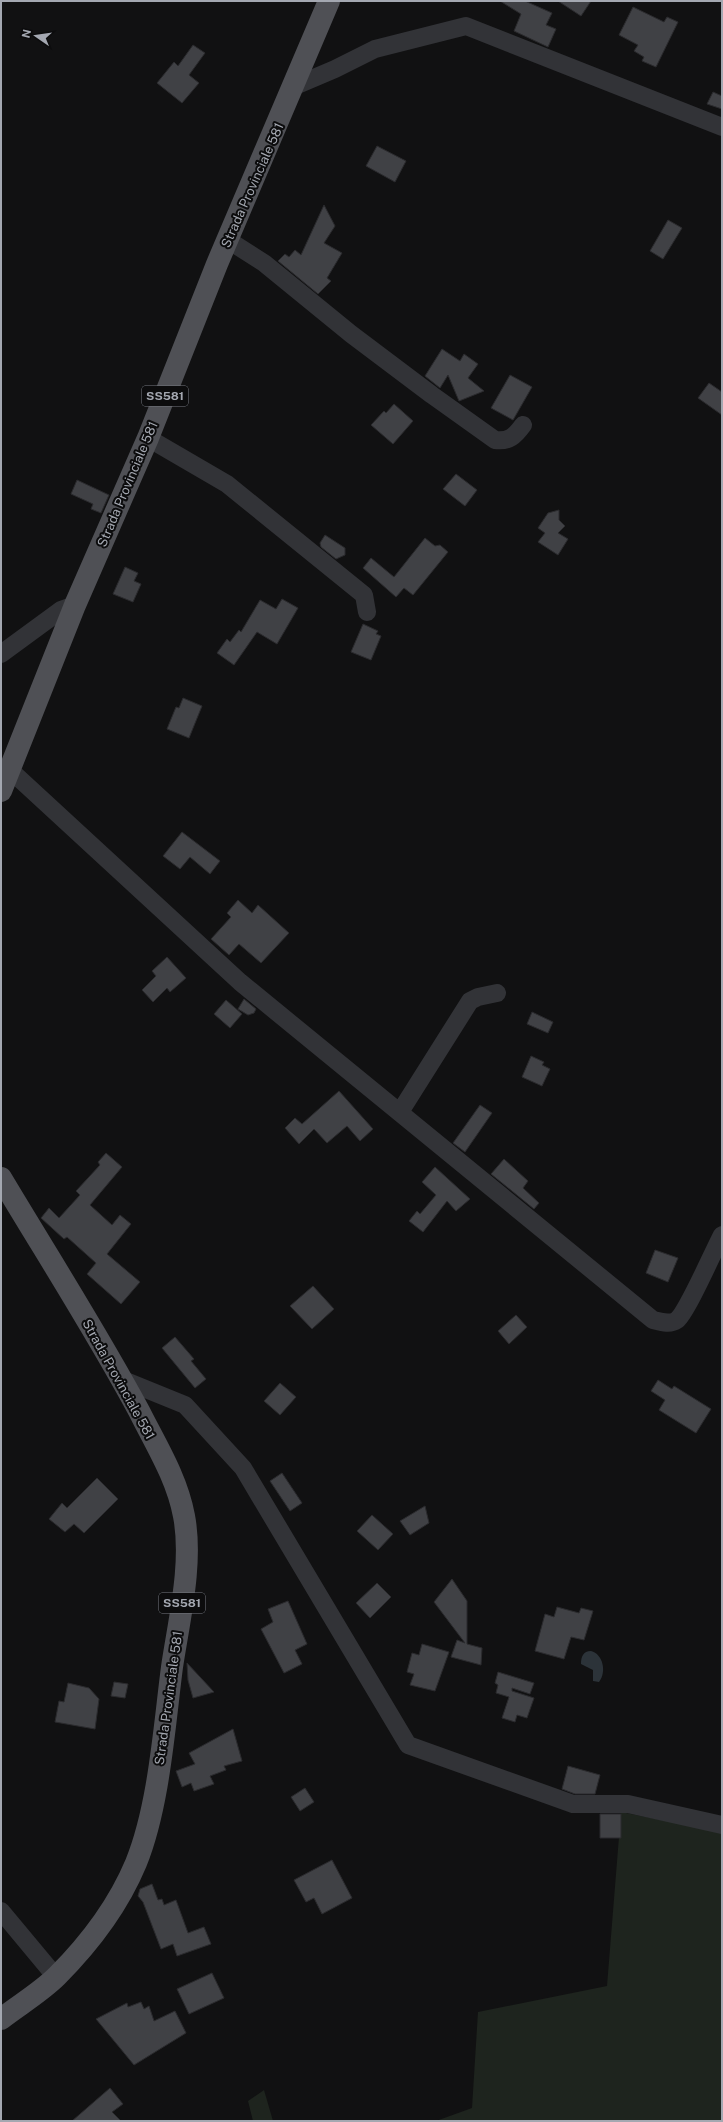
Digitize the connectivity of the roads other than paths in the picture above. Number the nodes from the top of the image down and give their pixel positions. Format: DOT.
graph roads {
  1 [pos="330,1"];
  2 [pos="295,86"];
  3 [pos="722,127"];
  4 [pos="228,240"];
  5 [pos="524,425"];
  6 [pos="148,438"];
  7 [pos="75,604"];
  8 [pos="367,612"];
  9 [pos="1,654"];
  10 [pos="10,770"];
  11 [pos="1,791"];
  12 [pos="497,993"];
  13 [pos="400,1112"];
  14 [pos="1,1178"];
  15 [pos="722,1234"];
  16 [pos="122,1379"];
  17 [pos="722,1825"];
  18 [pos="1,1911"];
  19 [pos="56,1978"];
  20 [pos="1,2019"];
  1 -- 2 [label="main road, Strada Provinciale 581 / SS581"];
  2 -- 3 [label="street"];
  2 -- 4 [label="main road, Strada Provinciale 581 / SS581"];
  4 -- 5 [label="street"];
  4 -- 6 [label="main road, Strada Provinciale 581 / SS581"];
  6 -- 7 [label="main road, Strada Provinciale 581 / SS581"];
  6 -- 8 [label="street"];
  7 -- 9 [label="street"];
  7 -- 10 [label="main road, Strada Provinciale 581 / SS581"];
  10 -- 11 [label="main road, Strada Provinciale 581 / SS581"];
  10 -- 13 [label="street"];
  12 -- 13 [label="street"];
  13 -- 15 [label="street"];
  14 -- 16 [label="main road, Strada Provinciale 581 / SS581"];
  16 -- 17 [label="street"];
  16 -- 19 [label="main road, Strada Provinciale 581 / SS581"];
  18 -- 19 [label="street"];
  19 -- 20 [label="main road, Strada Provinciale 581 / SS581"];
}
